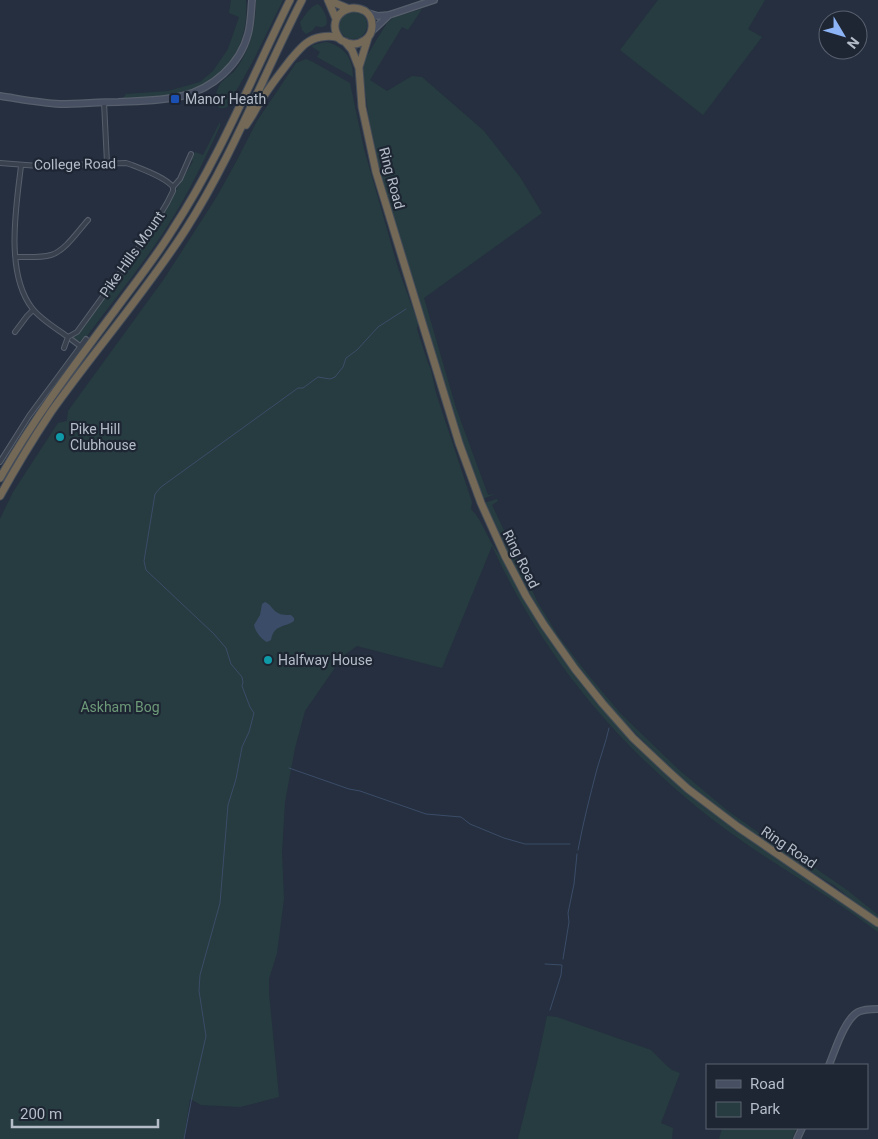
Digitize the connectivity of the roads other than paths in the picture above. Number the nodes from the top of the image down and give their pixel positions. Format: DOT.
graph roads {
  1 [pos="252,0"];
  2 [pos="290,0"];
  3 [pos="302,0"];
  4 [pos="328,0"];
  5 [pos="434,0"];
  6 [pos="360,1"];
  7 [pos="347,8"];
  8 [pos="366,12"];
  9 [pos="389,16"];
  10 [pos="336,19"];
  11 [pos="372,31"];
  12 [pos="368,38"];
  13 [pos="343,41"];
  14 [pos="359,68"];
  15 [pos="0,96"];
  16 [pos="104,102"];
  17 [pos="236,137"];
  18 [pos="191,154"];
  19 [pos="0,163"];
  20 [pos="107,163"];
  21 [pos="21,166"];
  22 [pos="173,187"];
  23 [pos="88,220"];
  24 [pos="16,257"];
  25 [pos="33,310"];
  26 [pos="15,332"];
  27 [pos="68,337"];
  28 [pos="86,339"];
  29 [pos="72,340"];
  30 [pos="80,346"];
  31 [pos="64,348"];
  32 [pos="0,462"];
  33 [pos="0,478"];
  34 [pos="0,496"];
  35 [pos="878,923"];
  36 [pos="878,1009"];
  37 [pos="829,1064"];
  1 -- 16 [label="street"];
  2 -- 33 [label="highway"];
  3 -- 17 [label="highway"];
  4 -- 7 [label="highway"];
  4 -- 10 [label="highway"];
  5 -- 9 [label="street"];
  6 -- 8 [label="highway"];
  7 -- 8 [label="highway"];
  7 -- 10 [label="highway"];
  8 -- 9 [label="street"];
  8 -- 11 [label="highway"];
  9 -- 11 [label="street"];
  10 -- 13 [label="highway"];
  11 -- 12 [label="highway"];
  12 -- 13 [label="highway"];
  12 -- 14 [label="highway, Ring Road"];
  13 -- 14 [label="highway, Ring Road"];
  13 -- 17 [label="highway"];
  14 -- 35 [label="highway, Ring Road"];
  15 -- 16 [label="street"];
  16 -- 20 [label="street"];
  17 -- 34 [label="highway"];
  18 -- 22 [label="street, Pike Hills Mount"];
  19 -- 21 [label="street, College Road"];
  20 -- 21 [label="street, College Road"];
  20 -- 22 [label="street, College Road"];
  21 -- 24 [label="street"];
  22 -- 27 [label="street, Pike Hills Mount"];
  23 -- 24 [label="street"];
  24 -- 25 [label="street"];
  25 -- 26 [label="street"];
  25 -- 27 [label="street"];
  27 -- 31 [label="street, Pike Hills Mount"];
  28 -- 30 [label="street"];
  29 -- 30 [label="street"];
  30 -- 32 [label="street"];
  36 -- 37 [label="street"];
}
